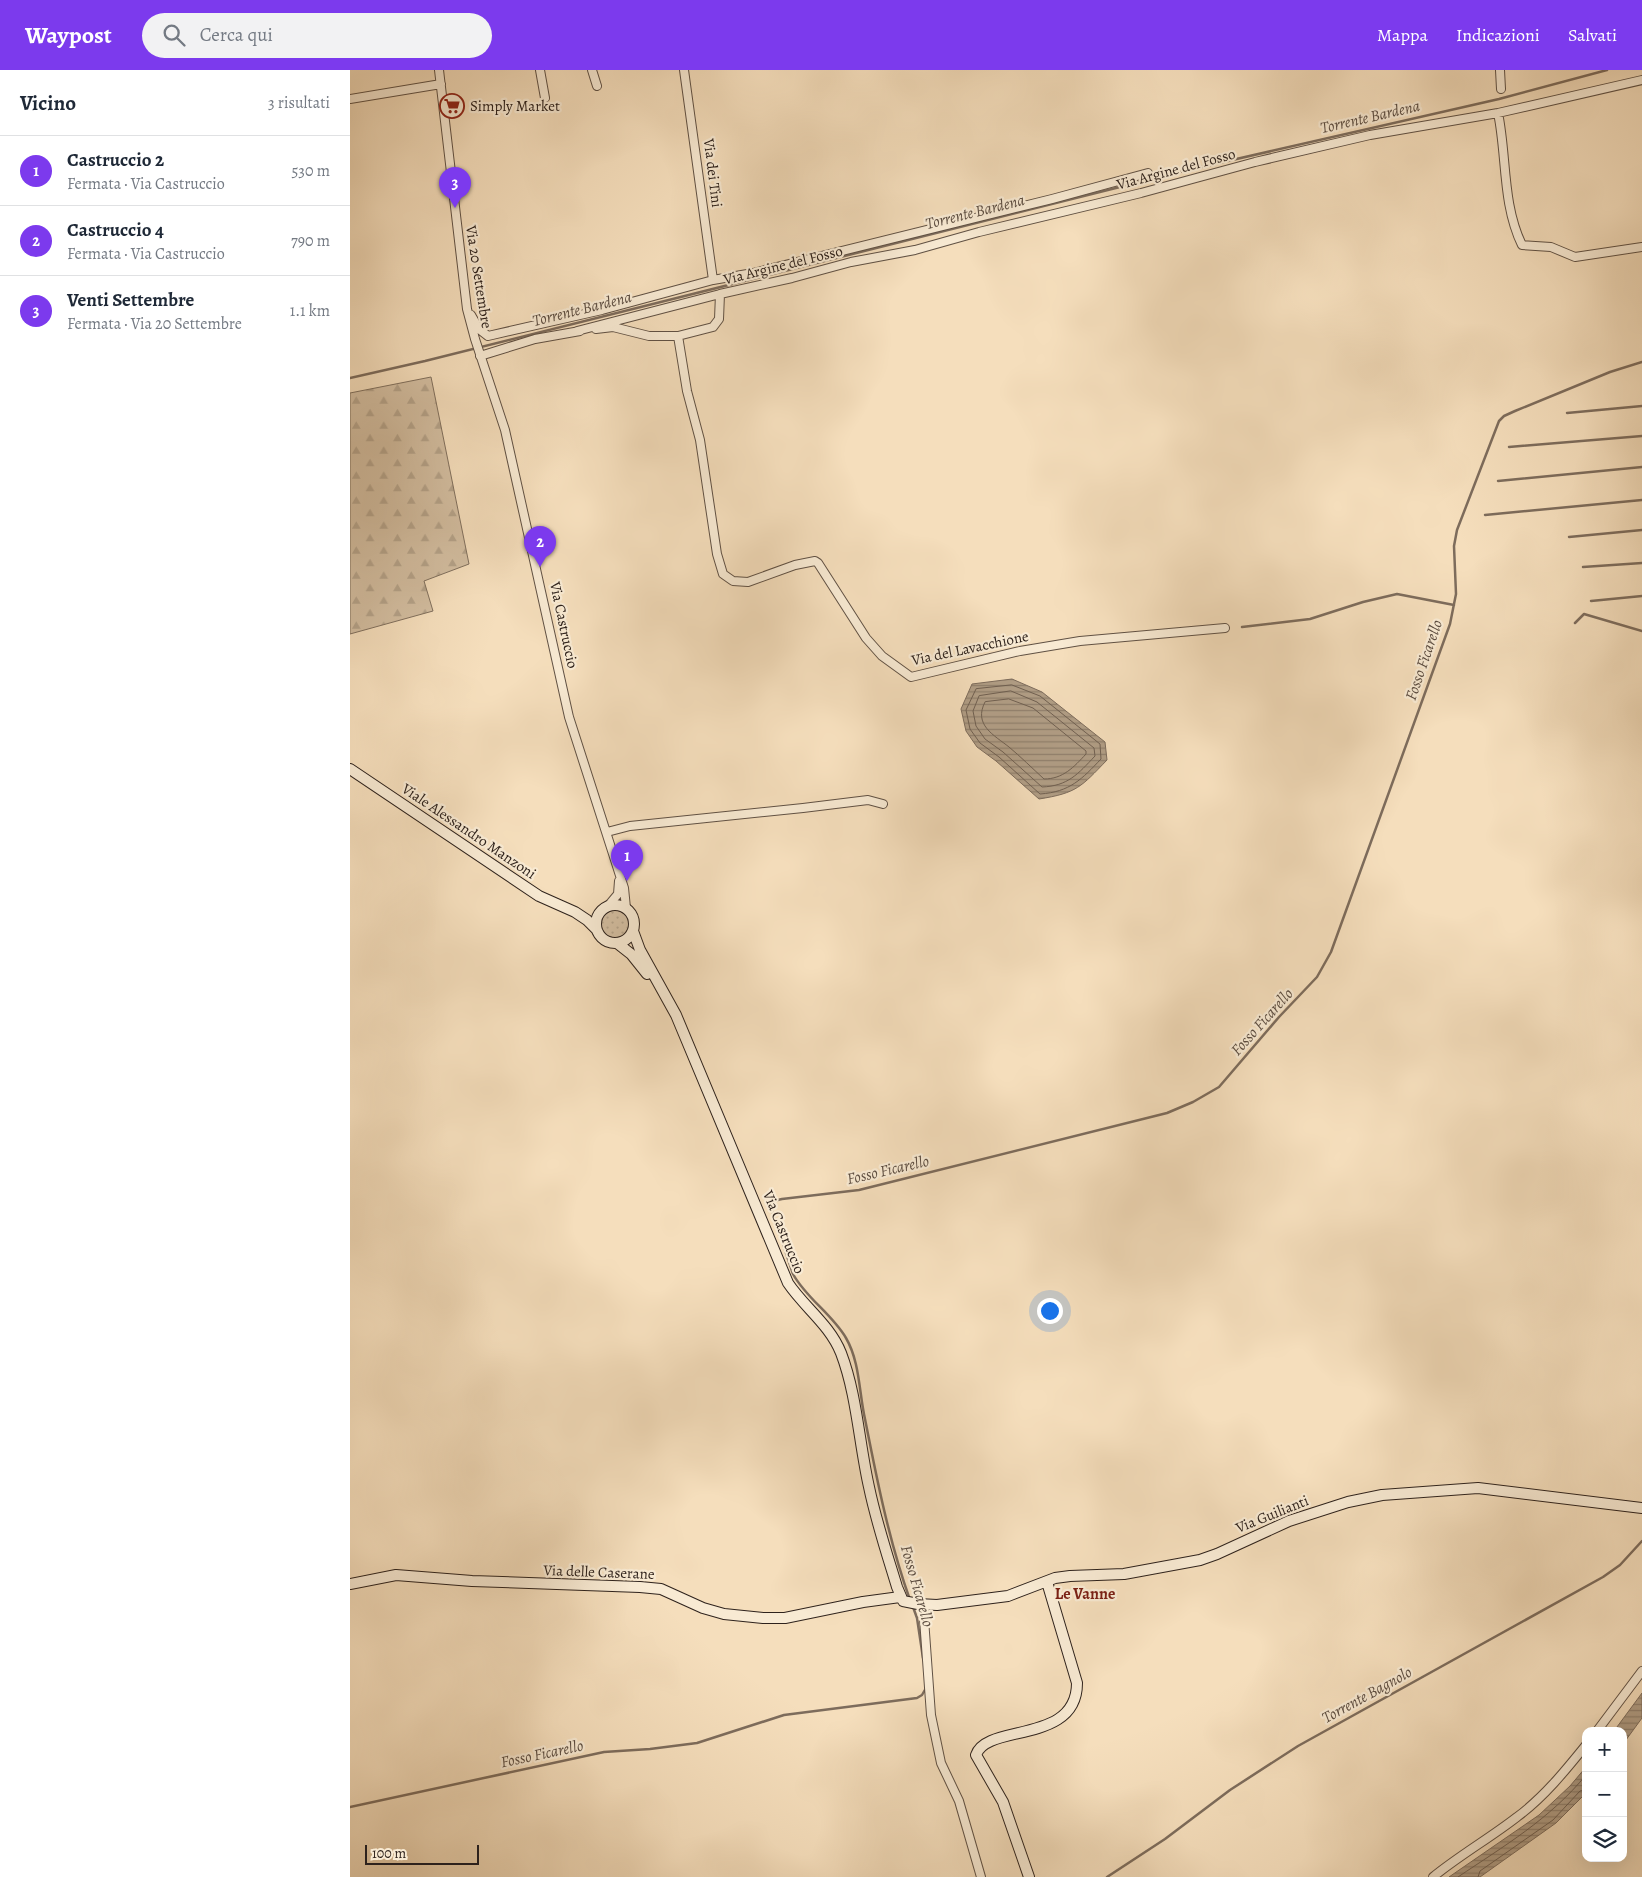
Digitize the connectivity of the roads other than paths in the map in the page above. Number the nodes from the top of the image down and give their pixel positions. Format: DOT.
graph roads {
  1 [pos="439,70"];
  2 [pos="540,70"];
  3 [pos="592,70"];
  4 [pos="684,70"];
  5 [pos="1500,70"];
  6 [pos="1642,80"];
  7 [pos="441,84"];
  8 [pos="597,86"];
  9 [pos="1501,89"];
  10 [pos="545,98"];
  11 [pos="350,100"];
  12 [pos="1498,113"];
  13 [pos="1148,173"];
  14 [pos="1642,247"];
  15 [pos="713,280"];
  16 [pos="720,294"];
  17 [pos="467,309"];
  18 [pos="576,331"];
  19 [pos="678,336"];
  20 [pos="480,356"];
  21 [pos="1225,628"];
  22 [pos="350,770"];
  23 [pos="883,804"];
  24 [pos="607,832"];
  25 [pos="617,869"];
  26 [pos="605,907"];
  27 [pos="626,908"];
  28 [pos="575,912"];
  29 [pos="597,930"];
  30 [pos="633,931"];
  31 [pos="617,943"];
  32 [pos="662,992"];
  33 [pos="1642,1508"];
  34 [pos="1047,1582"];
  35 [pos="350,1584"];
  36 [pos="912,1602"];
  37 [pos="1642,1671"];
  38 [pos="1600,1727"];
  39 [pos="1582,1750"];
  40 [pos="981,1877"];
  41 [pos="1029,1877"];
  42 [pos="1433,1877"];
  1 -- 7 [label="street, Via 20 Settembre"];
  2 -- 10 [label="street"];
  3 -- 8 [label="street"];
  4 -- 15 [label="street, Via dei Tini"];
  5 -- 9 [label="street"];
  6 -- 12 [label="street, Via Argine del Fosso"];
  7 -- 11 [label="street"];
  7 -- 17 [label="street, Via 20 Settembre"];
  12 -- 14 [label="street"];
  12 -- 16 [label="street, Via Argine del Fosso"];
  13 -- 15 [label="street"];
  15 -- 17 [label="street"];
  16 -- 18 [label="street, Via Argine del Fosso"];
  16 -- 19 [label="street"];
  17 -- 20 [label="street, Via 20 Settembre"];
  18 -- 19 [label="street"];
  18 -- 20 [label="street"];
  19 -- 21 [label="street, Via del Lavacchione"];
  20 -- 24 [label="street, Via Castruccio"];
  22 -- 28 [label="street, Viale Alessandro Manzoni"];
  23 -- 24 [label="street"];
  24 -- 25 [label="street, Via Castruccio"];
  25 -- 26 [label="street, Via Castruccio"];
  25 -- 27 [label="street, Via Castruccio"];
  26 -- 27 [label="street"];
  26 -- 28 [label="street"];
  26 -- 29 [label="street"];
  27 -- 30 [label="street"];
  28 -- 29 [label="street, Viale Alessandro Manzoni"];
  29 -- 31 [label="street"];
  30 -- 31 [label="street"];
  30 -- 32 [label="street"];
  31 -- 32 [label="street"];
  32 -- 36 [label="street, Via Castruccio"];
  33 -- 34 [label="street, Via Guilianti"];
  34 -- 36 [label="street, Via Guilianti"];
  34 -- 41 [label="street"];
  35 -- 36 [label="street, Via delle Caserane"];
  36 -- 40 [label="street"];
  37 -- 38 [label="street"];
  39 -- 42 [label="street"];
}
